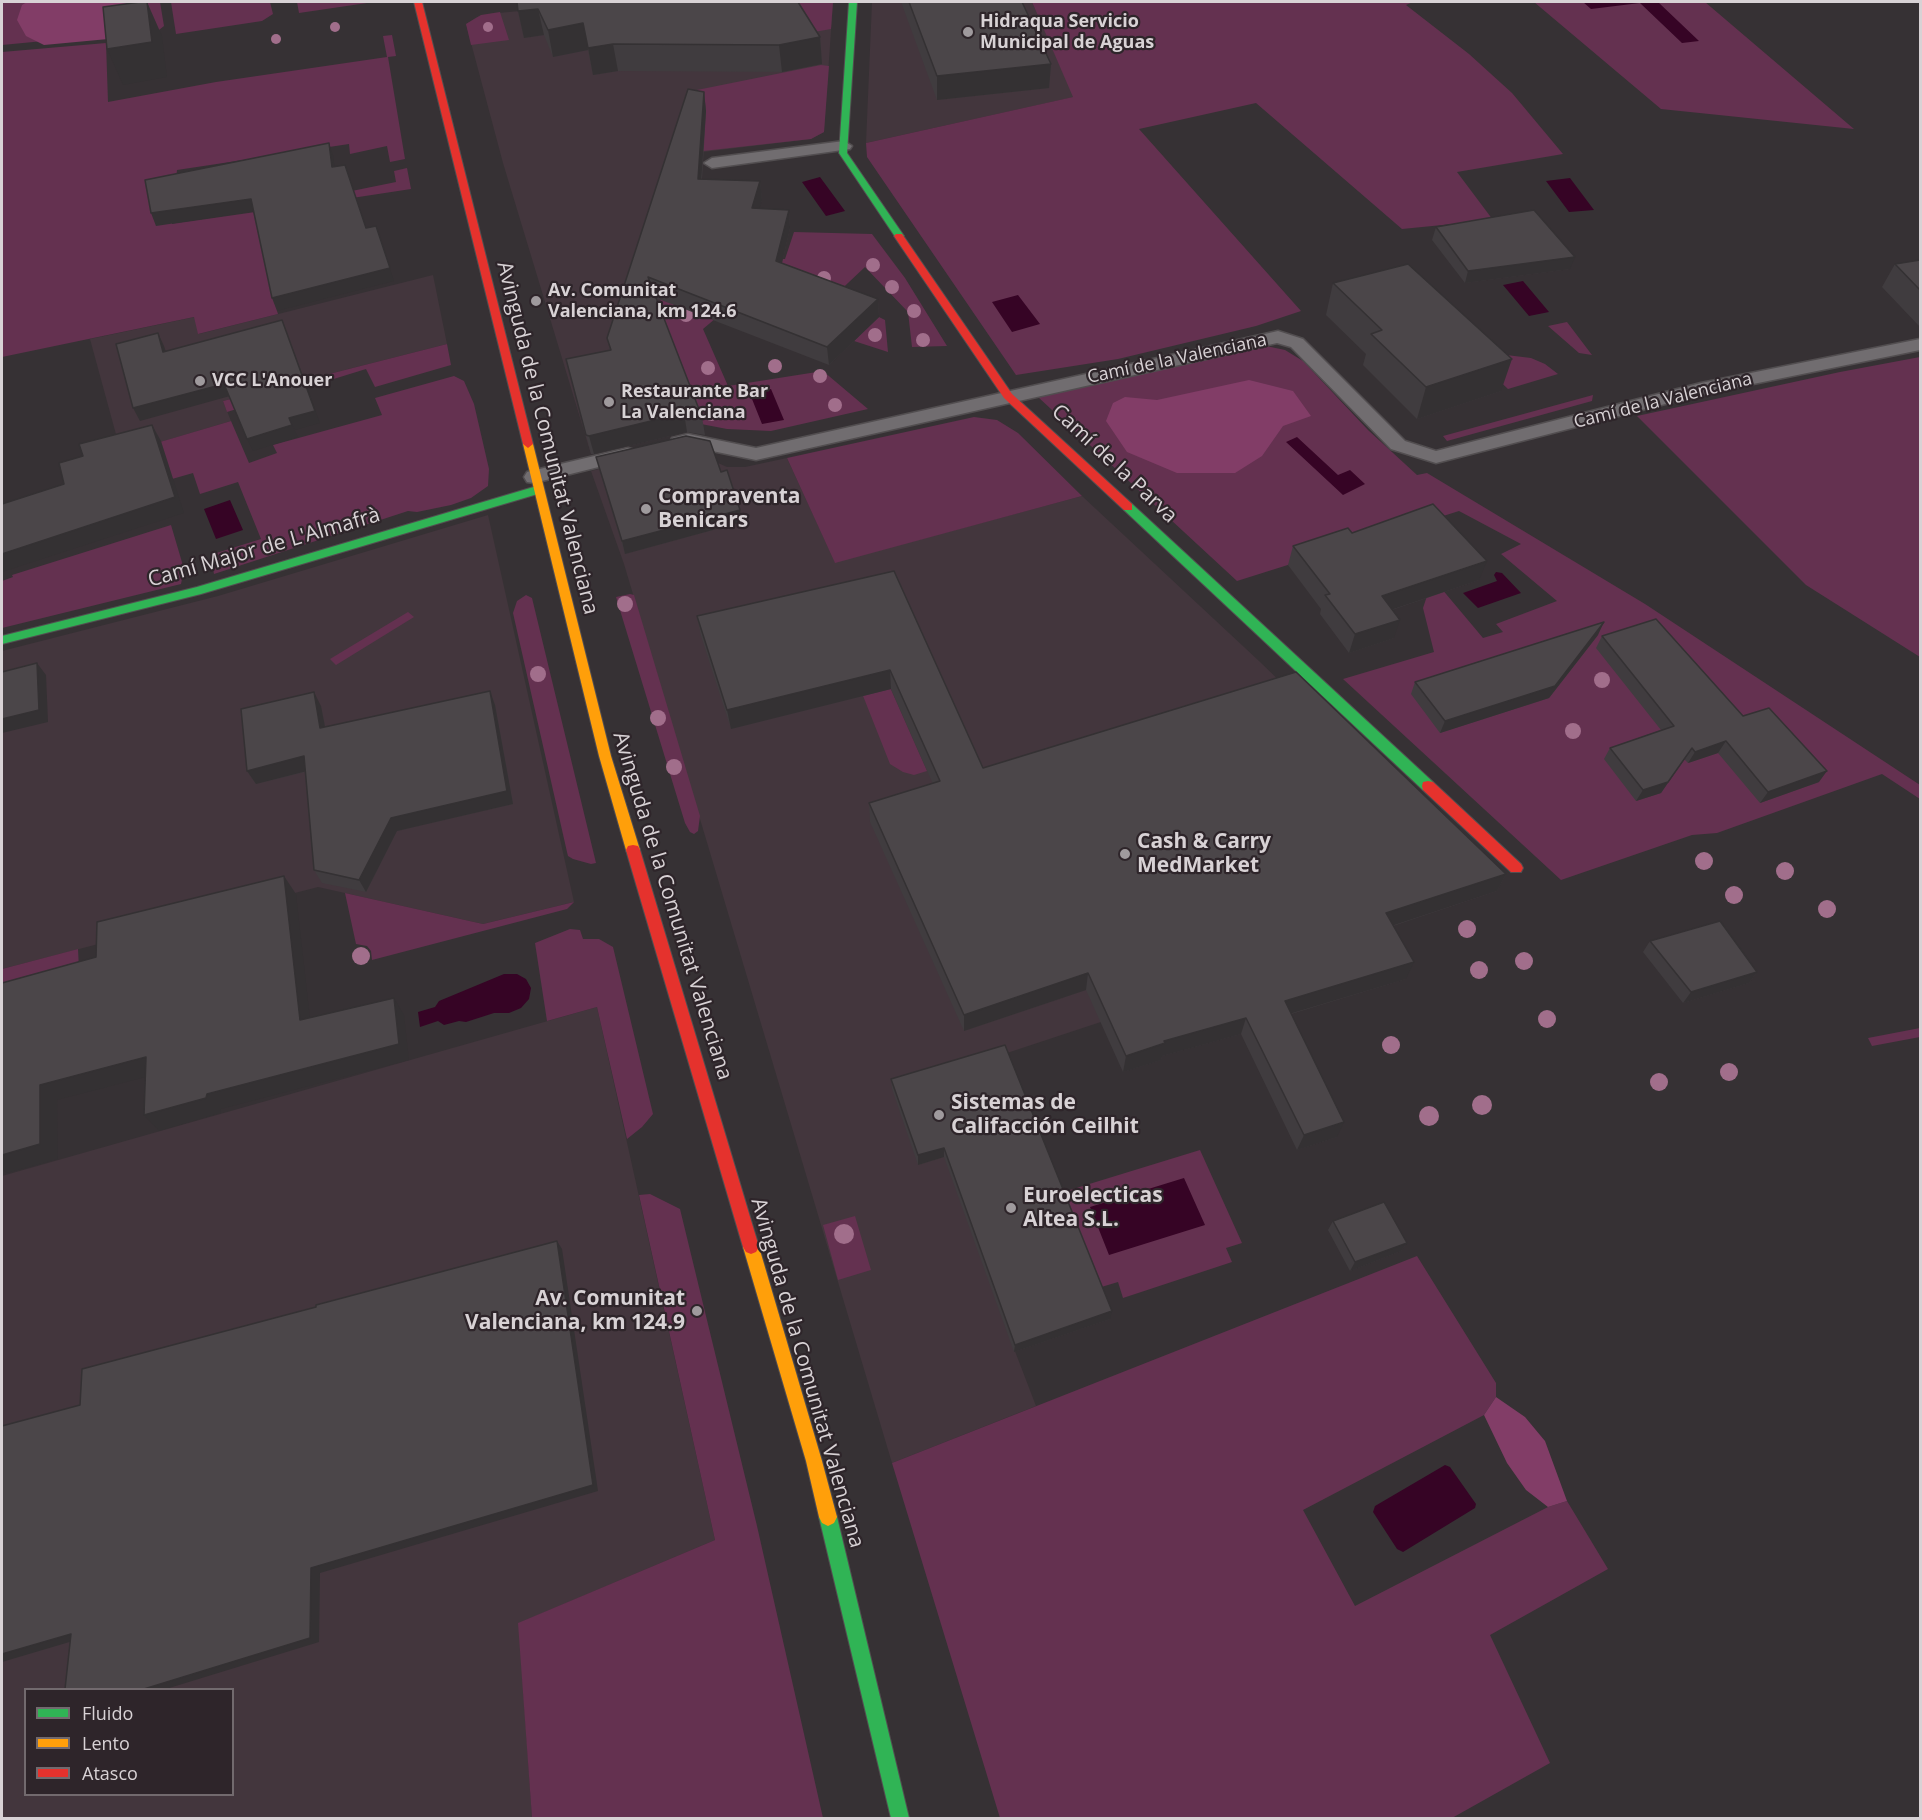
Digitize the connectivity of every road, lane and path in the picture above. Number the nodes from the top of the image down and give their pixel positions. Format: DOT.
graph roads {
  1 [pos="418,2"];
  2 [pos="853,2"];
  3 [pos="844,146"];
  4 [pos="712,163"];
  5 [pos="1920,345"];
  6 [pos="1008,396"];
  7 [pos="666,445"];
  8 [pos="644,451"];
  9 [pos="536,483"];
  10 [pos="2,640"];
  11 [pos="1516,868"];
  12 [pos="900,1818"];
  1 -- 9 [label="main road, Avinguda de la Comunitat Valenciana"];
  2 -- 3 [label="main road, Camí de la Parva"];
  3 -- 4 [label="lane"];
  3 -- 6 [label="main road, Camí de la Parva"];
  5 -- 6 [label="lane, Camí de la Valenciana"];
  6 -- 7 [label="lane, Camí de la Valenciana"];
  6 -- 11 [label="main road, Camí de la Parva"];
  8 -- 9 [label="lane"];
  9 -- 10 [label="main road, Camí Major de L'Almafrà"];
  9 -- 12 [label="main road, Avinguda de la Comunitat Valenciana"];
}
